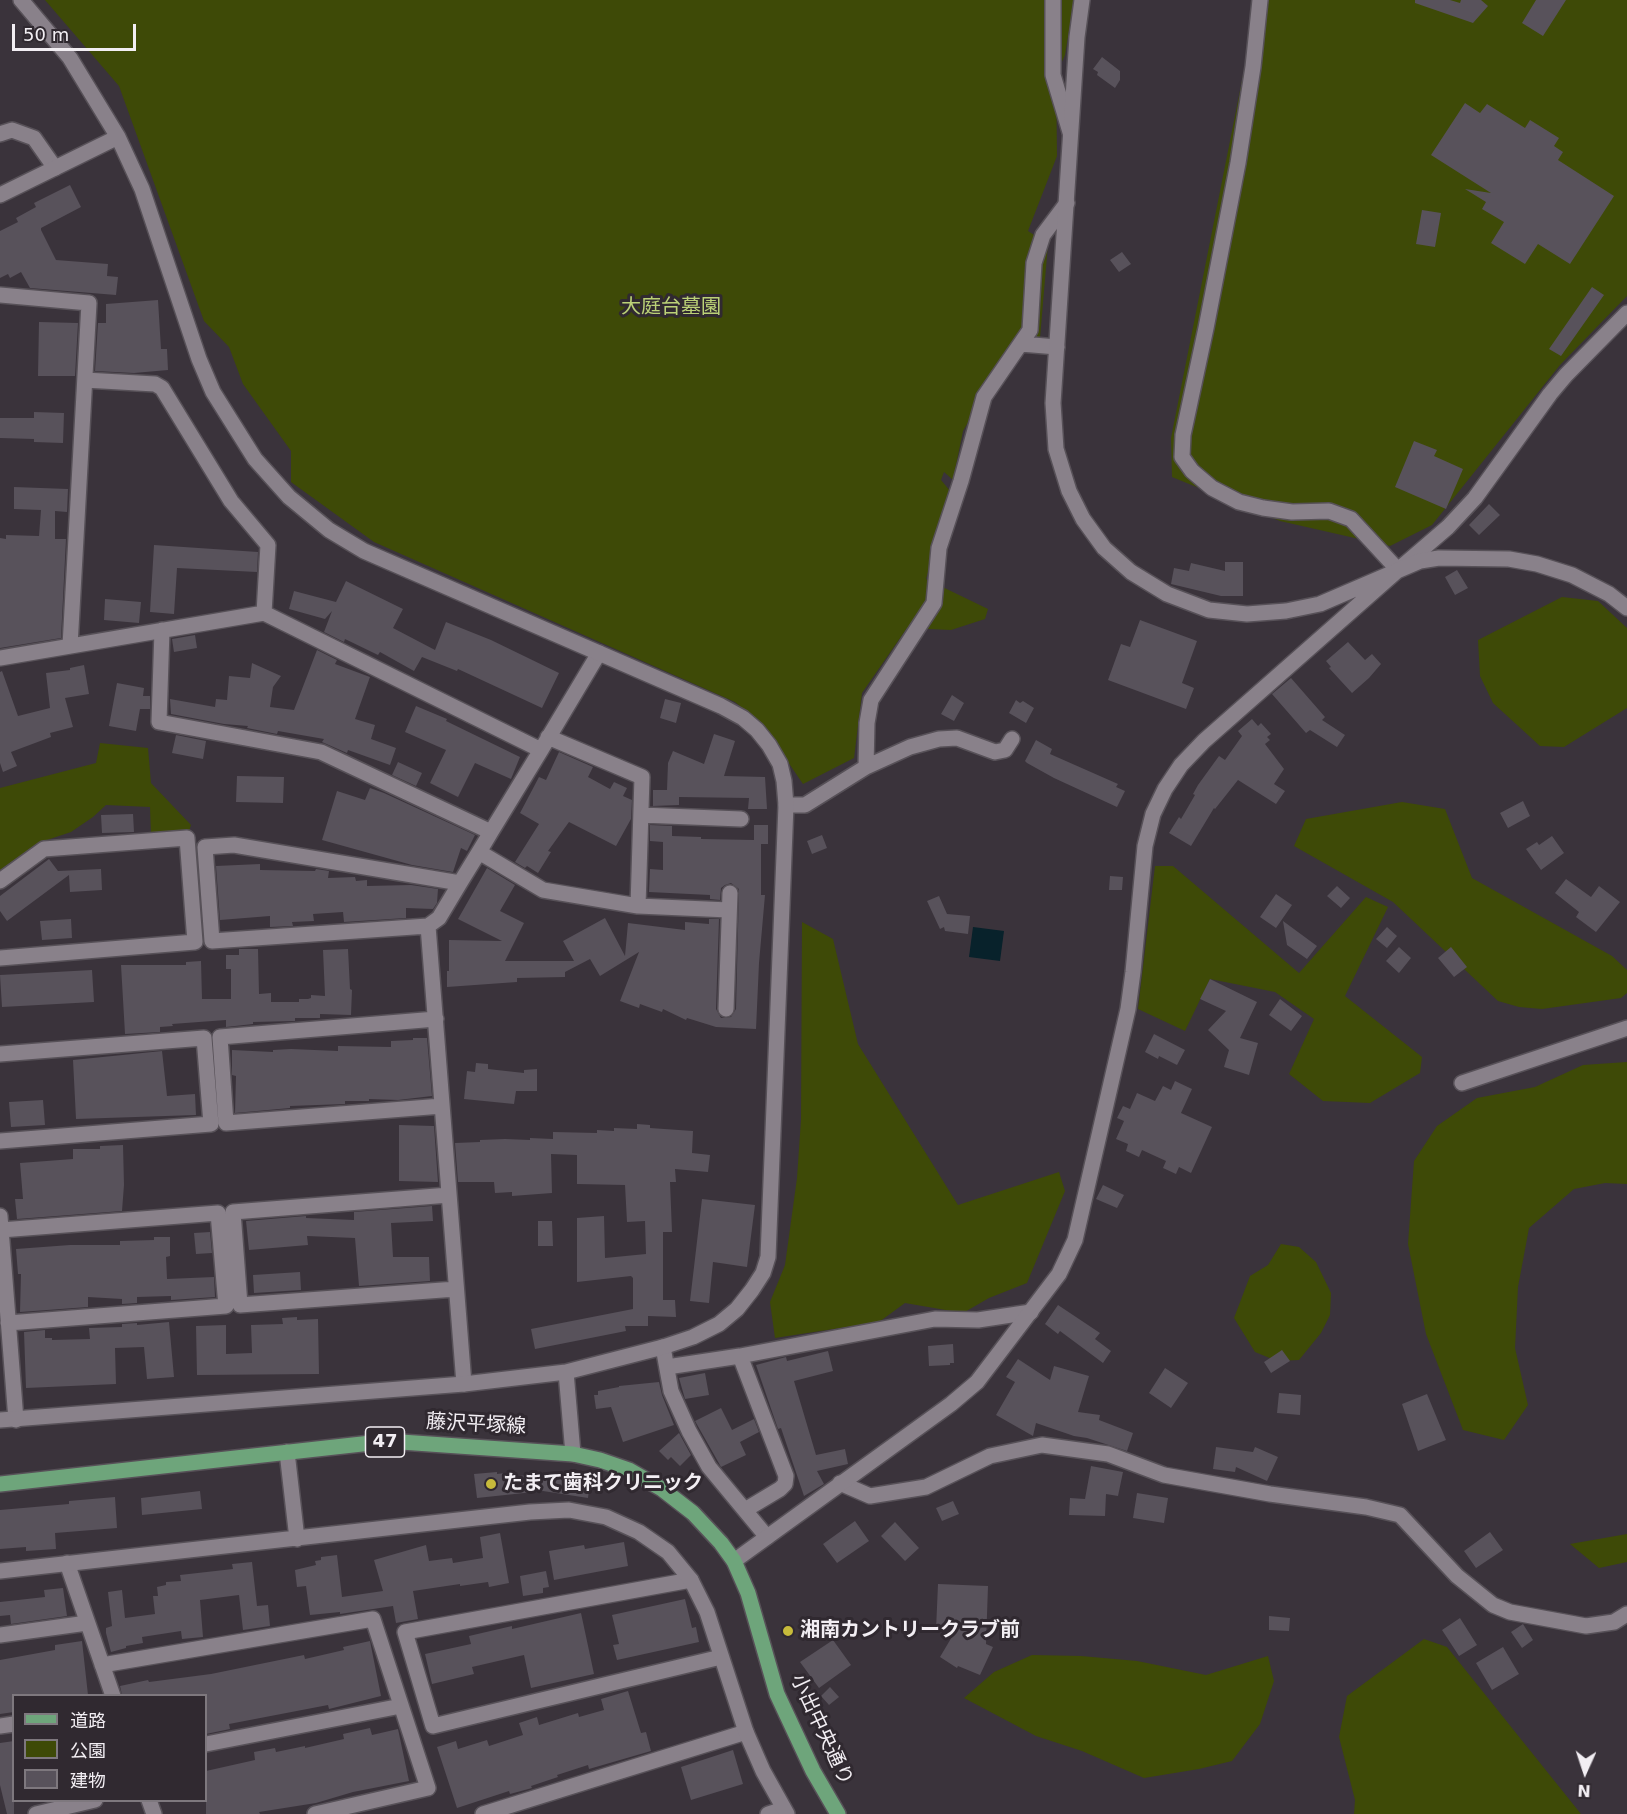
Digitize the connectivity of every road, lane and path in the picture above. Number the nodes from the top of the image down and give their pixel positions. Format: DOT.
graph roads {
  1 [pos="21,0"];
  2 [pos="1053,0"];
  3 [pos="1082,0"];
  4 [pos="1260,0"];
  5 [pos="1070,132"];
  6 [pos="0,134"];
  7 [pos="118,137"];
  8 [pos="55,168"];
  9 [pos="0,195"];
  10 [pos="1067,203"];
  11 [pos="0,295"];
  12 [pos="1627,313"];
  13 [pos="1021,344"];
  14 [pos="1057,347"];
  15 [pos="85,380"];
  16 [pos="1398,570"];
  17 [pos="1627,608"];
  18 [pos="264,613"];
  19 [pos="162,630"];
  20 [pos="70,646"];
  21 [pos="598,653"];
  22 [pos="0,658"];
  23 [pos="1011,739"];
  24 [pos="544,743"];
  25 [pos="866,767"];
  26 [pos="786,805"];
  27 [pos="641,815"];
  28 [pos="741,819"];
  29 [pos="491,832"];
  30 [pos="479,852"];
  31 [pos="0,881"];
  32 [pos="460,883"];
  33 [pos="730,893"];
  34 [pos="638,906"];
  35 [pos="729,910"];
  36 [pos="428,926"];
  37 [pos="0,958"];
  38 [pos="726,1009"];
  39 [pos="436,1019"];
  40 [pos="1627,1028"];
  41 [pos="0,1054"];
  42 [pos="1462,1083"];
  43 [pos="442,1106"];
  44 [pos="0,1142"];
  45 [pos="449,1195"];
  46 [pos="1,1223"];
  47 [pos="456,1289"];
  48 [pos="1031,1312"];
  49 [pos="5,1313"];
  50 [pos="663,1347"];
  51 [pos="740,1356"];
  52 [pos="667,1367"];
  53 [pos="566,1372"];
  54 [pos="464,1384"];
  55 [pos="0,1420"];
  56 [pos="16,1420"];
  57 [pos="288,1452"];
  58 [pos="573,1454"];
  59 [pos="840,1483"];
  60 [pos="0,1484"];
  61 [pos="745,1510"];
  62 [pos="767,1537"];
  63 [pos="297,1539"];
  64 [pos="734,1561"];
  65 [pos="67,1563"];
  66 [pos="0,1571"];
  67 [pos="691,1580"];
  68 [pos="1627,1614"];
  69 [pos="87,1623"];
  70 [pos="0,1635"];
  71 [pos="721,1657"];
  72 [pos="102,1665"];
  73 [pos="112,1694"];
  74 [pos="401,1706"];
  75 [pos="746,1732"];
  76 [pos="207,1744"];
  77 [pos="87,1802"];
  78 [pos="785,1811"];
  79 [pos="36,1814"];
  80 [pos="315,1814"];
  81 [pos="483,1814"];
  82 [pos="768,1814"];
  83 [pos="838,1814"];
  1 -- 7 [label="street"];
  2 -- 5 [label="street"];
  3 -- 5 [label="street"];
  4 -- 16 [label="street"];
  5 -- 10 [label="street"];
  6 -- 8 [label="street"];
  7 -- 8 [label="street"];
  7 -- 21 [label="street"];
  8 -- 9 [label="street"];
  10 -- 13 [label="street"];
  10 -- 14 [label="street"];
  11 -- 15 [label="street"];
  12 -- 16 [label="street"];
  13 -- 14 [label="street"];
  13 -- 25 [label="street"];
  14 -- 16 [label="street"];
  15 -- 18 [label="street"];
  15 -- 20 [label="street"];
  16 -- 17 [label="street"];
  16 -- 48 [label="street"];
  18 -- 19 [label="street"];
  18 -- 24 [label="street"];
  19 -- 20 [label="street"];
  19 -- 29 [label="street"];
  20 -- 22 [label="street"];
  21 -- 24 [label="street"];
  21 -- 26 [label="street"];
  23 -- 25 [label="street"];
  24 -- 27 [label="street"];
  24 -- 29 [label="street"];
  25 -- 26 [label="street"];
  26 -- 50 [label="street"];
  27 -- 28 [label="street"];
  27 -- 34 [label="street"];
  29 -- 30 [label="street"];
  30 -- 32 [label="street"];
  30 -- 34 [label="street"];
  31 -- 37 [label="street"];
  32 -- 36 [label="street"];
  32 -- 36 [label="street"];
  33 -- 35 [label="street"];
  34 -- 35 [label="street"];
  35 -- 38 [label="street"];
  36 -- 39 [label="street"];
  39 -- 43 [label="street"];
  39 -- 43 [label="street"];
  40 -- 42 [label="street"];
  41 -- 44 [label="street"];
  43 -- 45 [label="street"];
  45 -- 47 [label="street"];
  45 -- 47 [label="street"];
  46 -- 49 [label="street"];
  46 -- 49 [label="street"];
  47 -- 54 [label="street"];
  48 -- 51 [label="street"];
  48 -- 59 [label="street"];
  49 -- 56 [label="street"];
  50 -- 52 [label="street"];
  50 -- 53 [label="street"];
  51 -- 52 [label="street"];
  51 -- 61 [label="street"];
  52 -- 61 [label="street"];
  53 -- 54 [label="street"];
  53 -- 58 [label="street"];
  54 -- 56 [label="street"];
  55 -- 56 [label="street"];
  57 -- 58 [label="main road, 藤沢平塚線 / 47"];
  57 -- 60 [label="main road, 藤沢平塚線 / 47"];
  57 -- 63 [label="street"];
  58 -- 64 [label="main road, 藤沢平塚線 / 47"];
  59 -- 62 [label="street"];
  59 -- 68 [label="street"];
  61 -- 62 [label="street"];
  62 -- 64 [label="street"];
  63 -- 65 [label="street"];
  63 -- 67 [label="street"];
  64 -- 83 [label="main road, 小出中央通り / 47"];
  65 -- 66 [label="street"];
  65 -- 69 [label="street"];
  67 -- 71 [label="street"];
  67 -- 71 [label="street"];
  69 -- 70 [label="street"];
  69 -- 72 [label="street"];
  71 -- 75 [label="street"];
  72 -- 73 [label="street"];
  72 -- 74 [label="street"];
  74 -- 76 [label="street"];
  74 -- 80 [label="street"];
  75 -- 78 [label="street"];
  75 -- 81 [label="street"];
  77 -- 79 [label="street"];
  78 -- 82 [label="street"];
}
